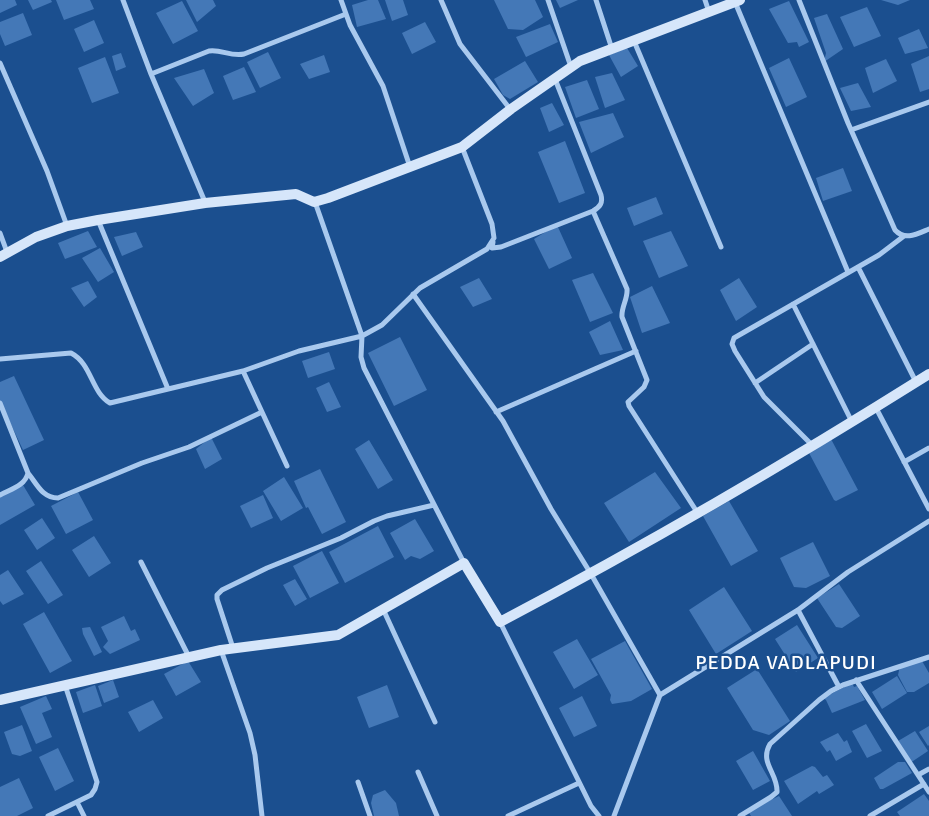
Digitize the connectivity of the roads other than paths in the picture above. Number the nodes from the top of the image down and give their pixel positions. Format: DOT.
graph roads {
  1 [pos="124,0"];
  2 [pos="341,0"];
  3 [pos="442,0"];
  4 [pos="548,0"];
  5 [pos="596,0"];
  6 [pos="705,0"];
  7 [pos="799,0"];
  8 [pos="737,1"];
  9 [pos="709,12"];
  10 [pos="346,14"];
  11 [pos="634,40"];
  12 [pos="612,49"];
  13 [pos="0,64"];
  14 [pos="571,67"];
  15 [pos="151,74"];
  16 [pos="555,79"];
  17 [pos="929,102"];
  18 [pos="511,109"];
  19 [pos="851,130"];
  20 [pos="462,147"];
  21 [pos="410,167"];
  22 [pos="314,202"];
  23 [pos="205,203"];
  24 [pos="593,211"];
  25 [pos="98,220"];
  26 [pos="67,226"];
  27 [pos="929,229"];
  28 [pos="0,233"];
  29 [pos="904,236"];
  30 [pos="494,238"];
  31 [pos="721,247"];
  32 [pos="4,254"];
  33 [pos="858,267"];
  34 [pos="848,272"];
  35 [pos="414,294"];
  36 [pos="793,304"];
  37 [pos="362,336"];
  38 [pos="812,344"];
  39 [pos="636,351"];
  40 [pos="0,358"];
  41 [pos="243,371"];
  42 [pos="929,374"];
  43 [pos="916,382"];
  44 [pos="754,383"];
  45 [pos="168,390"];
  46 [pos="0,403"];
  47 [pos="876,408"];
  48 [pos="262,412"];
  49 [pos="496,412"];
  50 [pos="852,423"];
  51 [pos="813,446"];
  52 [pos="929,448"];
  53 [pos="904,462"];
  54 [pos="287,466"];
  55 [pos="28,473"];
  56 [pos="0,495"];
  57 [pos="434,505"];
  58 [pos="929,510"];
  59 [pos="697,512"];
  60 [pos="929,522"];
  61 [pos="141,562"];
  62 [pos="464,563"];
  63 [pos="591,574"];
  64 [pos="383,609"];
  65 [pos="798,610"];
  66 [pos="500,622"];
  67 [pos="233,648"];
  68 [pos="221,650"];
  69 [pos="188,657"];
  70 [pos="929,657"];
  71 [pos="856,680"];
  72 [pos="65,685"];
  73 [pos="840,687"];
  74 [pos="660,695"];
  75 [pos="0,700"];
  76 [pos="436,722"];
  77 [pos="929,769"];
  78 [pos="418,772"];
  79 [pos="918,775"];
  80 [pos="358,782"];
  81 [pos="579,783"];
  82 [pos="924,784"];
  83 [pos="929,792"];
  84 [pos="77,802"];
  85 [pos="48,816"];
  86 [pos="84,816"];
  87 [pos="262,816"];
  88 [pos="370,816"];
  89 [pos="437,816"];
  90 [pos="508,816"];
  91 [pos="599,816"];
  92 [pos="614,816"];
  93 [pos="740,816"];
  94 [pos="870,816"];
  1 -- 15 [label="street"];
  2 -- 10 [label="street"];
  3 -- 18 [label="street"];
  4 -- 14 [label="street"];
  5 -- 12 [label="street"];
  6 -- 9 [label="street"];
  7 -- 19 [label="street"];
  8 -- 9 [label="street"];
  8 -- 34 [label="street"];
  9 -- 11 [label="street"];
  10 -- 15 [label="street"];
  10 -- 21 [label="street"];
  11 -- 12 [label="street"];
  11 -- 31 [label="street"];
  12 -- 14 [label="street"];
  13 -- 26 [label="street"];
  14 -- 16 [label="street"];
  15 -- 23 [label="street"];
  16 -- 18 [label="street"];
  16 -- 24 [label="street"];
  17 -- 19 [label="street"];
  18 -- 20 [label="street"];
  19 -- 29 [label="street"];
  20 -- 21 [label="street"];
  20 -- 30 [label="street"];
  21 -- 22 [label="street"];
  22 -- 23 [label="street"];
  22 -- 37 [label="street"];
  23 -- 25 [label="street"];
  24 -- 30 [label="street"];
  24 -- 39 [label="street"];
  25 -- 26 [label="street"];
  25 -- 45 [label="street"];
  26 -- 32 [label="street"];
  27 -- 29 [label="street"];
  28 -- 32 [label="street"];
  29 -- 33 [label="street"];
  30 -- 35 [label="street"];
  33 -- 34 [label="street"];
  33 -- 43 [label="street"];
  34 -- 36 [label="street"];
  35 -- 37 [label="street"];
  35 -- 49 [label="street"];
  36 -- 38 [label="street"];
  36 -- 44 [label="street"];
  37 -- 41 [label="street"];
  37 -- 57 [label="street"];
  38 -- 44 [label="street"];
  38 -- 50 [label="street"];
  39 -- 49 [label="street"];
  39 -- 59 [label="street"];
  40 -- 45 [label="street"];
  41 -- 45 [label="street"];
  41 -- 48 [label="street"];
  42 -- 43 [label="street"];
  43 -- 47 [label="street"];
  44 -- 51 [label="street"];
  46 -- 55 [label="street"];
  47 -- 50 [label="street"];
  47 -- 53 [label="street"];
  48 -- 54 [label="street"];
  48 -- 55 [label="street"];
  49 -- 63 [label="street"];
  50 -- 51 [label="street"];
  51 -- 59 [label="street"];
  52 -- 53 [label="street"];
  53 -- 58 [label="street"];
  55 -- 56 [label="street"];
  57 -- 62 [label="street"];
  57 -- 67 [label="street"];
  59 -- 63 [label="street"];
  60 -- 65 [label="street"];
  61 -- 69 [label="street"];
  62 -- 64 [label="street"];
  62 -- 66 [label="street"];
  63 -- 66 [label="street"];
  63 -- 74 [label="street"];
  64 -- 67 [label="street"];
  64 -- 76 [label="street"];
  65 -- 73 [label="street"];
  65 -- 74 [label="street"];
  66 -- 81 [label="street"];
  67 -- 68 [label="street"];
  68 -- 69 [label="street"];
  68 -- 87 [label="street"];
  69 -- 72 [label="street"];
  70 -- 71 [label="street"];
  71 -- 73 [label="street"];
  71 -- 79 [label="street"];
  72 -- 75 [label="street"];
  72 -- 84 [label="street"];
  73 -- 93 [label="street"];
  74 -- 92 [label="street"];
  77 -- 79 [label="street"];
  78 -- 89 [label="street"];
  79 -- 82 [label="street"];
  80 -- 88 [label="street"];
  81 -- 90 [label="street"];
  81 -- 91 [label="street"];
  82 -- 83 [label="street"];
  82 -- 94 [label="street"];
  84 -- 85 [label="street"];
  84 -- 86 [label="street"];
}
